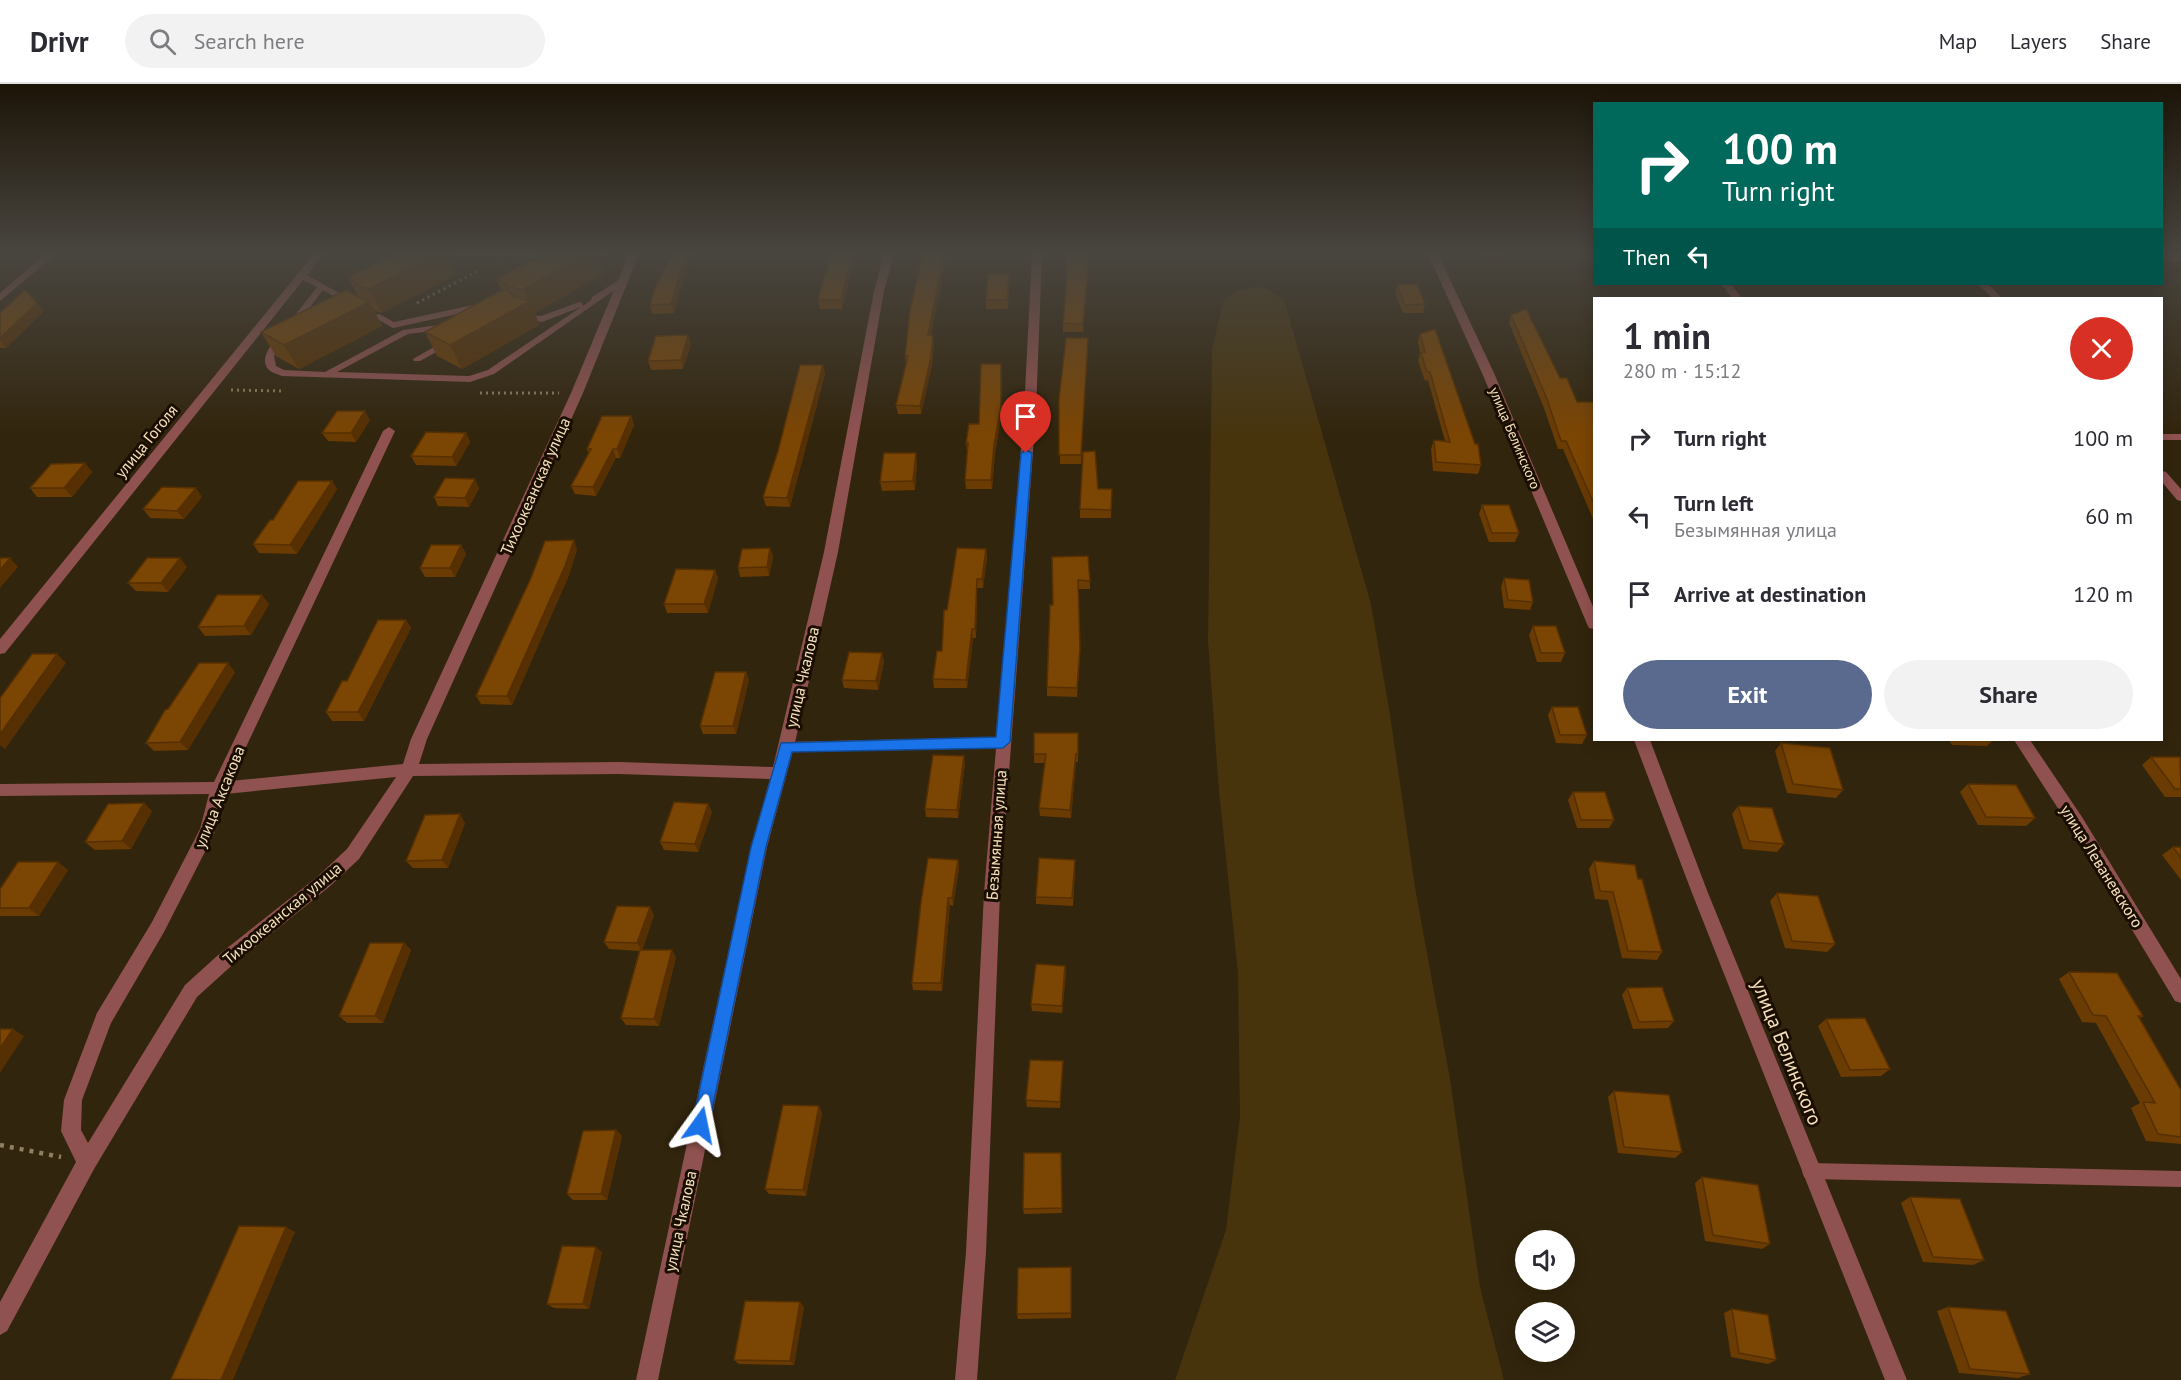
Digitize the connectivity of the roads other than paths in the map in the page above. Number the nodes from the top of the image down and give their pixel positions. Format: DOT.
graph roads {
  1 [pos="271,314"];
  2 [pos="300,314"];
  3 [pos="442,314"];
  4 [pos="555,314"];
  5 [pos="575,314"];
  6 [pos="610,314"];
  7 [pos="875,314"];
  8 [pos="1034,314"];
  9 [pos="1461,314"];
  10 [pos="376,316"];
  11 [pos="526,317"];
  12 [pos="393,325"];
  13 [pos="457,326"];
  14 [pos="406,332"];
  15 [pos="454,339"];
  16 [pos="417,359"];
  17 [pos="323,376"];
  18 [pos="389,431"];
  19 [pos="2163,437"];
  20 [pos="2181,437"];
  21 [pos="2163,476"];
  22 [pos="2181,497"];
  23 [pos="1593,622"];
  24 [pos="0,649"];
  25 [pos="1642,741"];
  26 [pos="2023,741"];
  27 [pos="1003,742"];
  28 [pos="786,747"];
  29 [pos="409,770"];
  30 [pos="779,773"];
  31 [pos="219,788"];
  32 [pos="0,790"];
  33 [pos="2181,995"];
  34 [pos="87,1162"];
  35 [pos="1810,1171"];
  36 [pos="2181,1179"];
  37 [pos="0,1324"];
  38 [pos="647,1380"];
  39 [pos="966,1380"];
  40 [pos="1896,1380"];
  1 -- 24 [label="street, улица Гоголя"];
  2 -- 17 [label="lane"];
  3 -- 12 [label="lane"];
  4 -- 11 [label="lane"];
  5 -- 17 [label="lane"];
  6 -- 29 [label="street, Тихоокеанская улица"];
  7 -- 28 [label="street, улица Чкалова"];
  8 -- 27 [label="street, Безымянная улица"];
  9 -- 23 [label="street, улица Белинского"];
  10 -- 12 [label="lane"];
  12 -- 14 [label="lane"];
  13 -- 14 [label="lane"];
  14 -- 17 [label="lane"];
  15 -- 16 [label="lane"];
  18 -- 31 [label="street, улица Аксакова"];
  19 -- 20 [label="lane"];
  21 -- 22 [label="street"];
  25 -- 35 [label="street, улица Белинского"];
  26 -- 33 [label="street, улица Леваневского"];
  27 -- 28 [label="lane"];
  27 -- 39 [label="street, Безымянная улица"];
  28 -- 30 [label="street, улица Чкалова"];
  29 -- 30 [label="street"];
  29 -- 31 [label="street"];
  29 -- 34 [label="street, Тихоокеанская улица"];
  30 -- 38 [label="street, улица Чкалова"];
  31 -- 32 [label="street"];
  31 -- 34 [label="street, улица Аксакова"];
  34 -- 37 [label="street, Тихоокеанская улица"];
  35 -- 36 [label="lane"];
  35 -- 40 [label="street, улица Белинского"];
}
